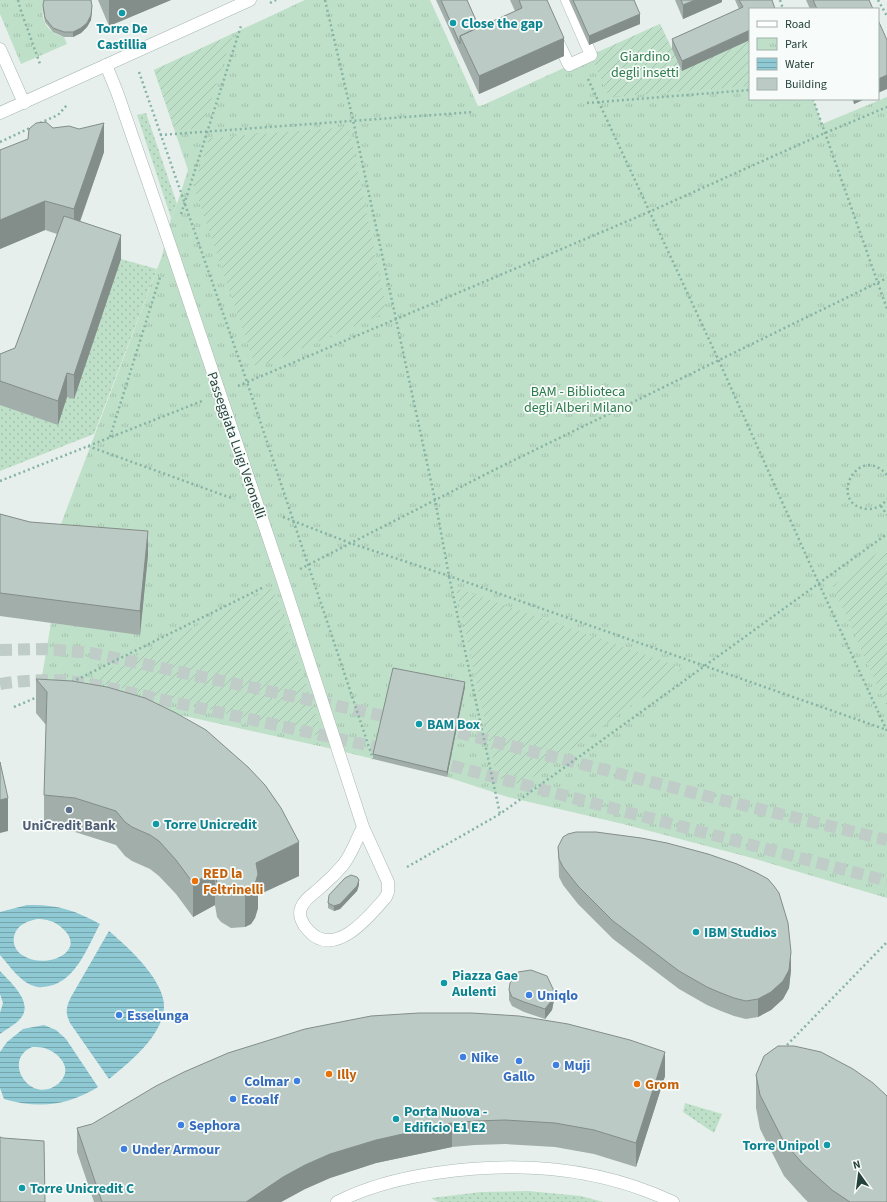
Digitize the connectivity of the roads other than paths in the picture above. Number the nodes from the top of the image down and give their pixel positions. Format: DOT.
graph roads {
  1 [pos="250,0"];
  2 [pos="568,0"];
  3 [pos="552,29"];
  4 [pos="0,49"];
  5 [pos="106,65"];
  6 [pos="24,103"];
  7 [pos="0,114"];
  8 [pos="363,827"];
  9 [pos="337,1202"];
  10 [pos="673,1202"];
  1 -- 5 [label="street"];
  2 -- 3 [label="street"];
  4 -- 6 [label="street"];
  5 -- 6 [label="street"];
  5 -- 8 [label="street, Passeggiata Luigi Veronelli"];
  6 -- 7 [label="street"];
  8 -- 8 [label="street, Passeggiata Luigi Veronelli"];
  9 -- 10 [label="street"];
}
